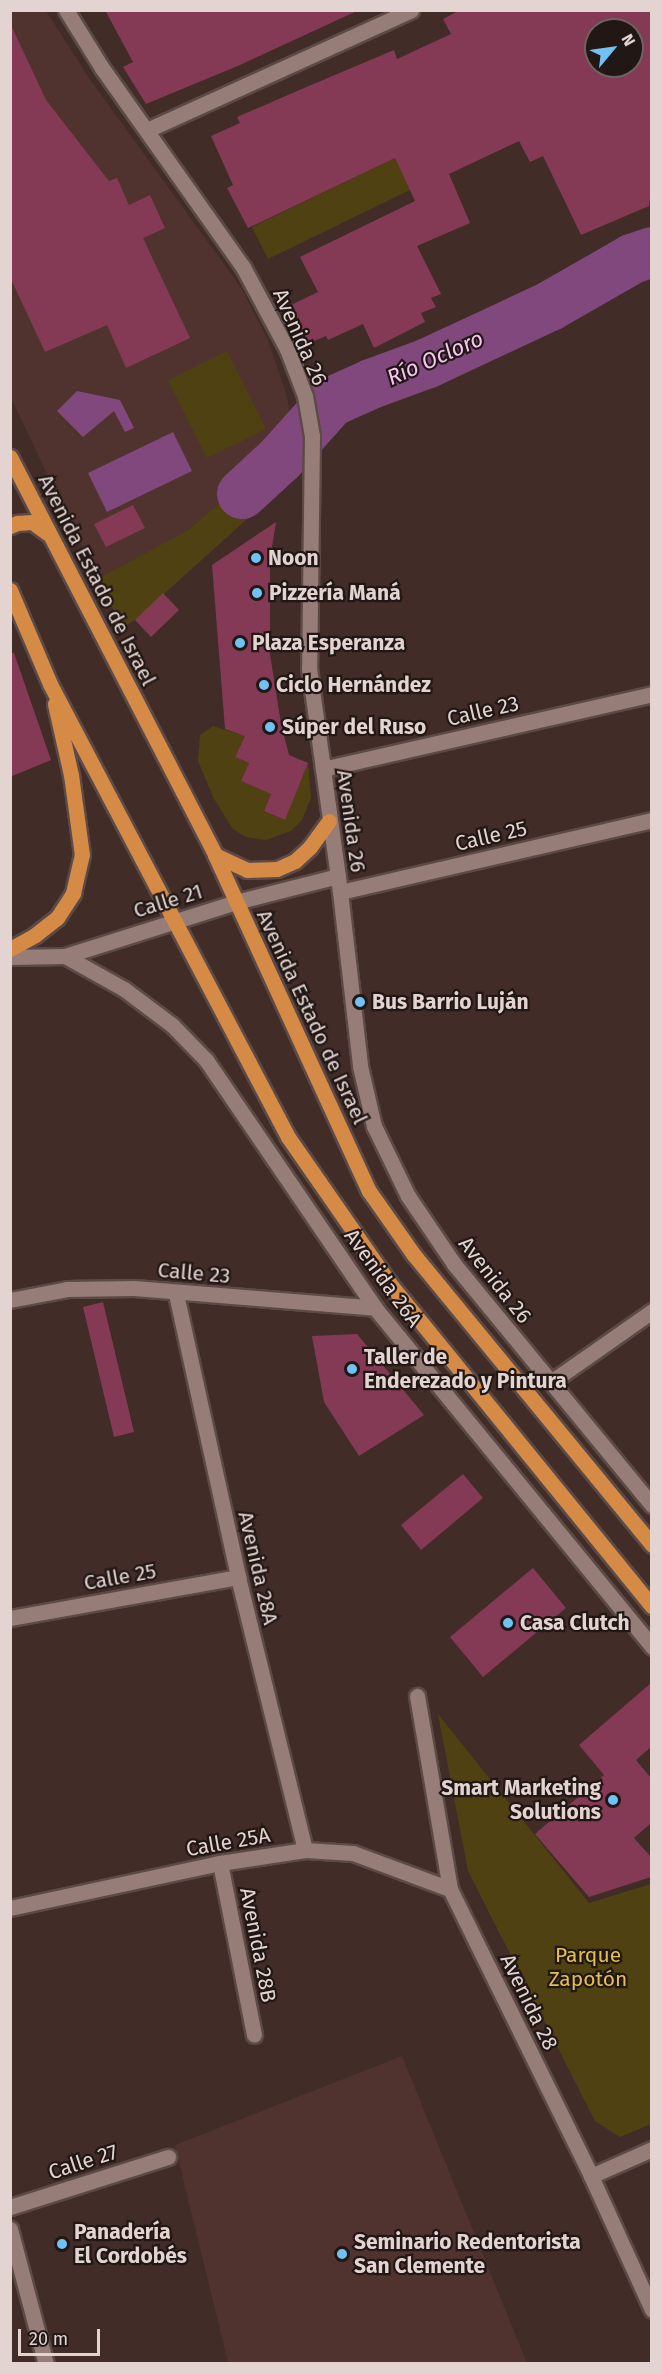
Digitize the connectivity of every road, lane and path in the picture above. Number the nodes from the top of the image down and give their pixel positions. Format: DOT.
graph roads {
  1 [pos="66,10"];
  2 [pos="411,10"];
  3 [pos="147,130"];
  4 [pos="10,457"];
  5 [pos="10,526"];
  6 [pos="53,540"];
  7 [pos="10,590"];
  8 [pos="50,684"];
  9 [pos="651,694"];
  10 [pos="323,768"];
  11 [pos="651,820"];
  12 [pos="330,821"];
  13 [pos="215,855"];
  14 [pos="339,884"];
  15 [pos="236,902"];
  16 [pos="175,920"];
  17 [pos="10,950"];
  18 [pos="65,956"];
  19 [pos="10,957"];
  20 [pos="176,1294"];
  21 [pos="10,1300"];
  22 [pos="375,1308"];
  23 [pos="651,1311"];
  24 [pos="551,1382"];
  25 [pos="651,1505"];
  26 [pos="651,1545"];
  27 [pos="238,1577"];
  28 [pos="651,1605"];
  29 [pos="10,1618"];
  30 [pos="651,1647"];
  31 [pos="417,1696"];
  32 [pos="304,1850"];
  33 [pos="220,1863"];
  34 [pos="450,1889"];
  35 [pos="10,1908"];
  36 [pos="254,2035"];
  37 [pos="651,2149"];
  38 [pos="168,2157"];
  39 [pos="591,2176"];
  40 [pos="10,2207"];
  41 [pos="10,2229"];
  42 [pos="651,2310"];
  43 [pos="46,2364"];
  1 -- 3 [label="street, Avenida 26"];
  2 -- 3 [label="street"];
  3 -- 10 [label="street, Avenida 26"];
  4 -- 6 [label="main road, Avenida Estado de Israel"];
  5 -- 6 [label="main road"];
  6 -- 13 [label="main road, Avenida Estado de Israel"];
  7 -- 8 [label="main road"];
  8 -- 16 [label="main road"];
  8 -- 17 [label="main road"];
  9 -- 10 [label="street, Calle 23"];
  10 -- 12 [label="street, Avenida 26"];
  11 -- 14 [label="street, Calle 25"];
  12 -- 13 [label="main road"];
  12 -- 14 [label="street, Avenida 26"];
  13 -- 15 [label="main road, Avenida Estado de Israel"];
  14 -- 15 [label="street, Calle 21"];
  14 -- 24 [label="street, Avenida 26"];
  15 -- 16 [label="street, Calle 21"];
  15 -- 26 [label="main road, Avenida Estado de Israel"];
  16 -- 18 [label="street, Calle 21"];
  16 -- 28 [label="main road"];
  18 -- 19 [label="street, Calle 21"];
  18 -- 22 [label="street, Avenida 26A"];
  20 -- 21 [label="street, Calle 23"];
  20 -- 22 [label="street, Calle 23"];
  20 -- 27 [label="street, Avenida 28A"];
  22 -- 30 [label="street, Avenida 26A"];
  23 -- 24 [label="street"];
  24 -- 25 [label="street, Avenida 26"];
  27 -- 29 [label="street, Calle 25"];
  27 -- 32 [label="street, Avenida 28A"];
  31 -- 34 [label="street, Avenida 28"];
  32 -- 33 [label="street, Calle 25A"];
  32 -- 34 [label="street, Calle 25A"];
  33 -- 35 [label="street, Calle 25A"];
  33 -- 36 [label="street, Avenida 28B"];
  34 -- 39 [label="street, Avenida 28"];
  37 -- 39 [label="street"];
  38 -- 40 [label="street, Calle 27"];
  39 -- 42 [label="street, Avenida 28"];
  41 -- 43 [label="street"];
}
